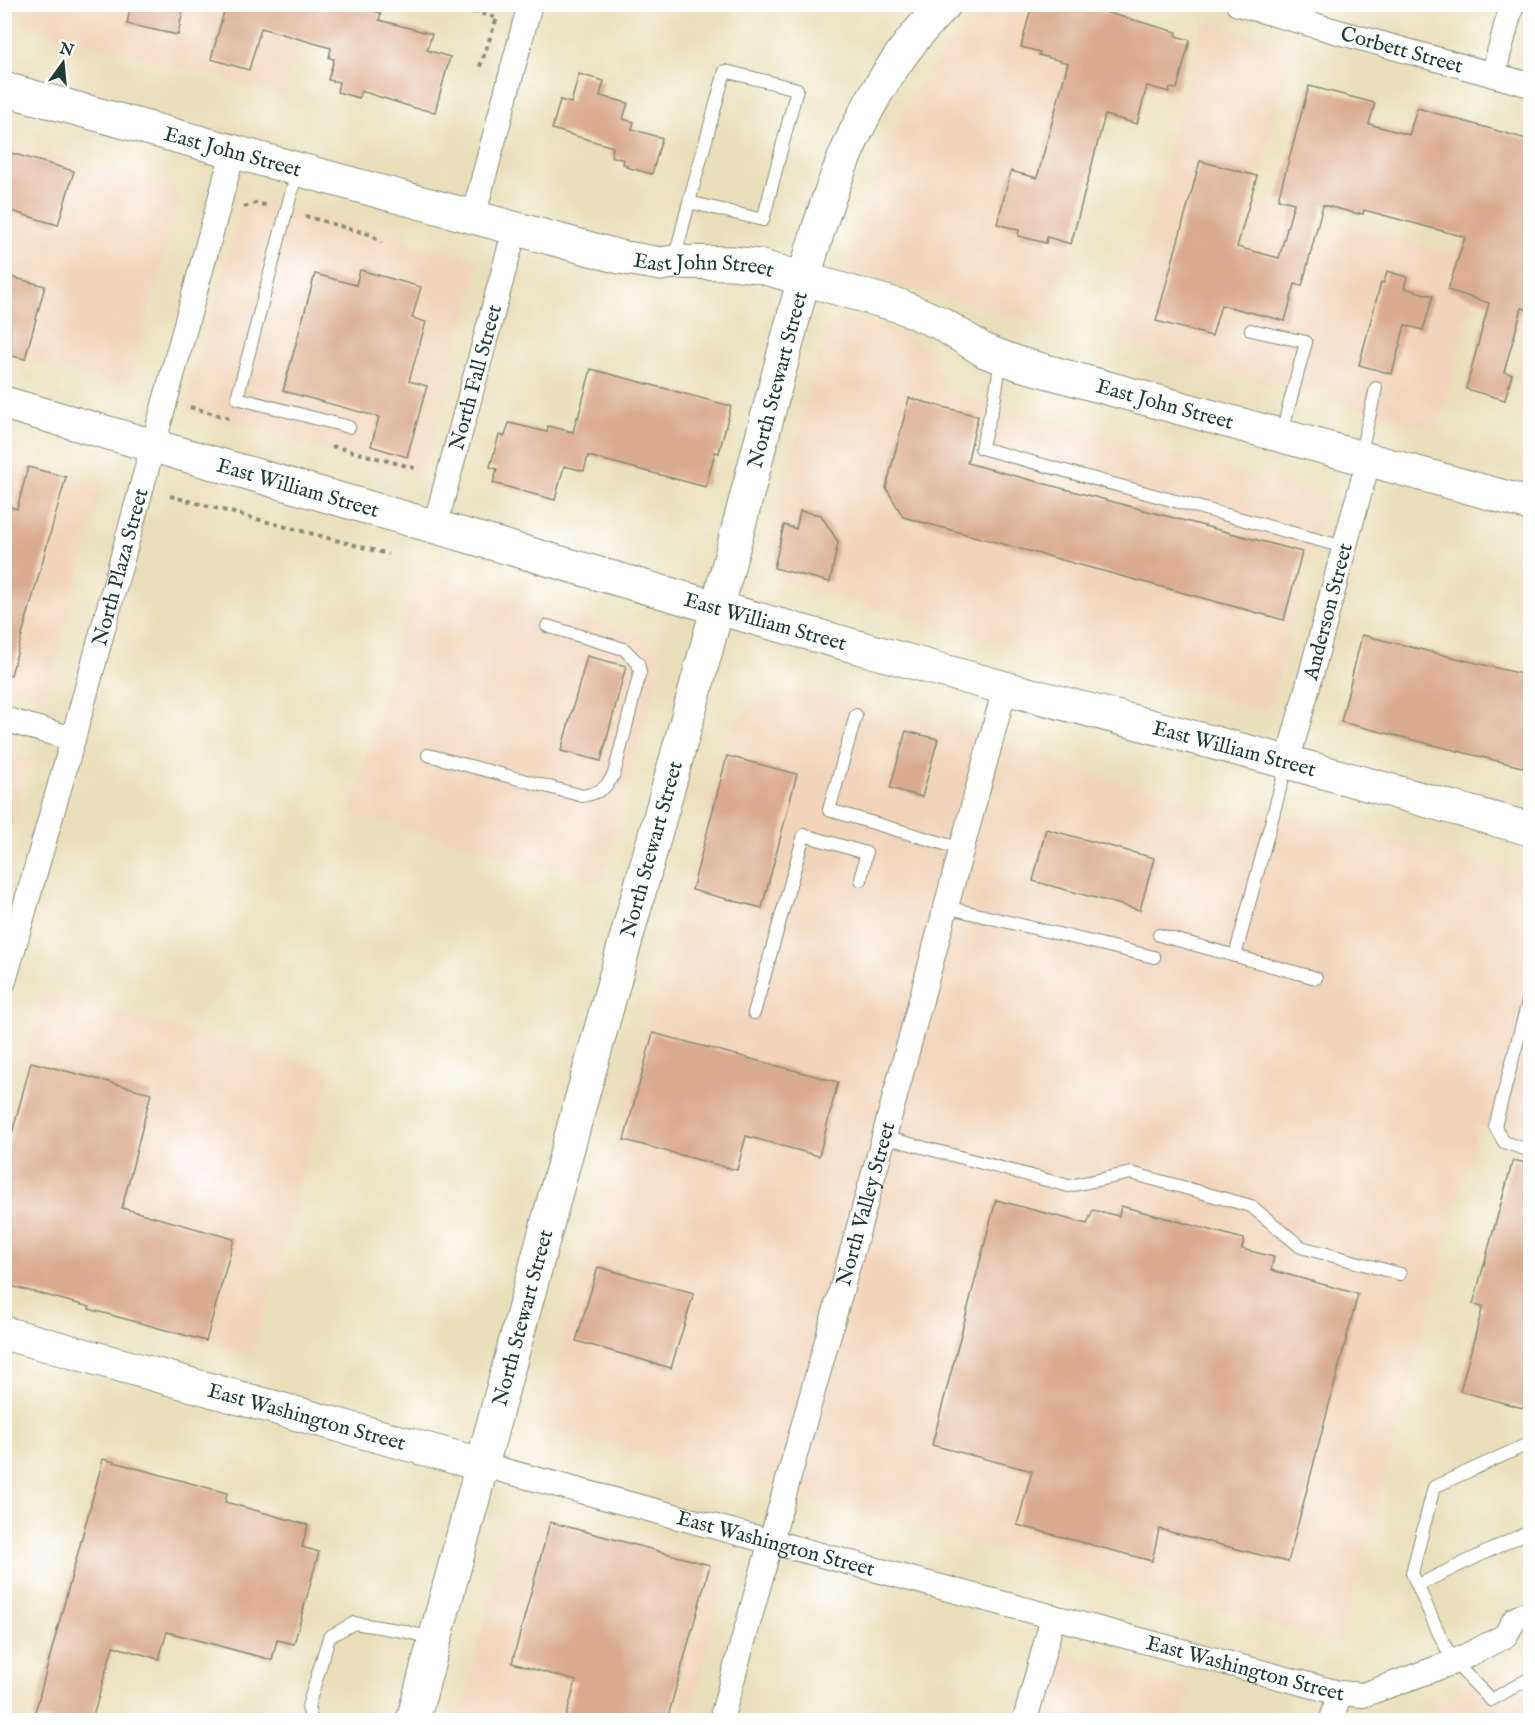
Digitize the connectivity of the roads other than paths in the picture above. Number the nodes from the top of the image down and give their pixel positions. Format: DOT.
graph roads {
  1 [pos="945,4"];
  2 [pos="1238,4"];
  3 [pos="1512,4"];
  4 [pos="530,5"];
  5 [pos="1493,75"];
  6 [pos="1530,85"];
  7 [pos="4,89"];
  8 [pos="232,152"];
  9 [pos="297,170"];
  10 [pos="688,202"];
  11 [pos="473,217"];
  12 [pos="515,230"];
  13 [pos="673,262"];
  14 [pos="805,278"];
  15 [pos="1251,330"];
  16 [pos="1002,357"];
  17 [pos="1376,388"];
  18 [pos="4,403"];
  19 [pos="349,427"];
  20 [pos="1281,436"];
  21 [pos="152,445"];
  22 [pos="1364,459"];
  23 [pos="1530,504"];
  24 [pos="435,526"];
  25 [pos="1344,548"];
  26 [pos="718,608"];
  27 [pos="547,626"];
  28 [pos="1005,688"];
  29 [pos="856,715"];
  30 [pos="4,719"];
  31 [pos="73,739"];
  32 [pos="428,755"];
  33 [pos="1287,762"];
  34 [pos="1530,829"];
  35 [pos="962,849"];
  36 [pos="861,880"];
  37 [pos="946,907"];
  38 [pos="1160,935"];
  39 [pos="1235,956"];
  40 [pos="1154,957"];
  41 [pos="1317,978"];
  42 [pos="4,981"];
  43 [pos="1530,994"];
  44 [pos="754,1013"];
  45 [pos="884,1137"];
  46 [pos="1530,1151"];
  47 [pos="1400,1274"];
  48 [pos="4,1333"];
  49 [pos="1530,1443"];
  50 [pos="483,1465"];
  51 [pos="1530,1531"];
  52 [pos="770,1542"];
  53 [pos="1418,1585"];
  54 [pos="1530,1612"];
  55 [pos="1053,1617"];
  56 [pos="436,1639"];
  57 [pos="1454,1662"];
  58 [pos="1530,1678"];
  59 [pos="1339,1693"];
  60 [pos="312,1720"];
  61 [pos="414,1720"];
  62 [pos="721,1720"];
  63 [pos="1024,1720"];
  64 [pos="1332,1720"];
  1 -- 14 [label="main road, North Stewart Street"];
  2 -- 5 [label="street, Corbett Street"];
  3 -- 5 [label="street"];
  4 -- 11 [label="street"];
  5 -- 6 [label="street, Corbett Street"];
  7 -- 8 [label="main road, East John Street"];
  8 -- 9 [label="main road, East John Street"];
  8 -- 21 [label="street, North Plaza Street"];
  9 -- 11 [label="main road, East John Street"];
  9 -- 19 [label="lane"];
  10 -- 10 [label="lane"];
  10 -- 13 [label="lane"];
  11 -- 12 [label="main road, East John Street"];
  12 -- 13 [label="main road, East John Street"];
  12 -- 24 [label="street, North Fall Street"];
  13 -- 14 [label="main road, East John Street"];
  14 -- 16 [label="main road, East John Street"];
  14 -- 26 [label="main road, North Stewart Street"];
  15 -- 20 [label="lane"];
  16 -- 20 [label="main road, East John Street"];
  16 -- 25 [label="lane"];
  17 -- 22 [label="lane"];
  18 -- 21 [label="main road, East William Street"];
  20 -- 22 [label="main road, East John Street"];
  21 -- 24 [label="main road, East William Street"];
  21 -- 31 [label="street, North Plaza Street"];
  22 -- 23 [label="main road, East John Street"];
  22 -- 25 [label="street, Anderson Street"];
  24 -- 26 [label="main road, East William Street"];
  25 -- 33 [label="street, Anderson Street"];
  26 -- 28 [label="main road, East William Street"];
  26 -- 50 [label="main road, North Stewart Street"];
  27 -- 32 [label="lane"];
  28 -- 33 [label="main road, East William Street"];
  28 -- 35 [label="street, North Valley Street"];
  29 -- 35 [label="lane"];
  30 -- 31 [label="street"];
  31 -- 42 [label="street, North Plaza Street"];
  33 -- 34 [label="main road, East William Street"];
  33 -- 39 [label="lane"];
  35 -- 37 [label="street, North Valley Street"];
  36 -- 44 [label="lane"];
  37 -- 40 [label="lane"];
  37 -- 45 [label="street, North Valley Street"];
  38 -- 39 [label="lane"];
  39 -- 41 [label="lane"];
  43 -- 46 [label="lane"];
  45 -- 47 [label="lane"];
  45 -- 52 [label="street, North Valley Street"];
  48 -- 50 [label="main road, East Washington Street"];
  49 -- 53 [label="lane"];
  50 -- 52 [label="street, East Washington Street"];
  50 -- 56 [label="main road, North Stewart Street"];
  51 -- 53 [label="lane"];
  52 -- 55 [label="street, East Washington Street"];
  52 -- 62 [label="street, North Valley Street"];
  53 -- 57 [label="lane"];
  54 -- 57 [label="street, East Washington Street"];
  55 -- 59 [label="street, East Washington Street"];
  55 -- 63 [label="street"];
  56 -- 60 [label="lane"];
  56 -- 61 [label="main road, North Stewart Street"];
  57 -- 58 [label="lane"];
  57 -- 59 [label="street, East Washington Street"];
  59 -- 64 [label="street"];
}
